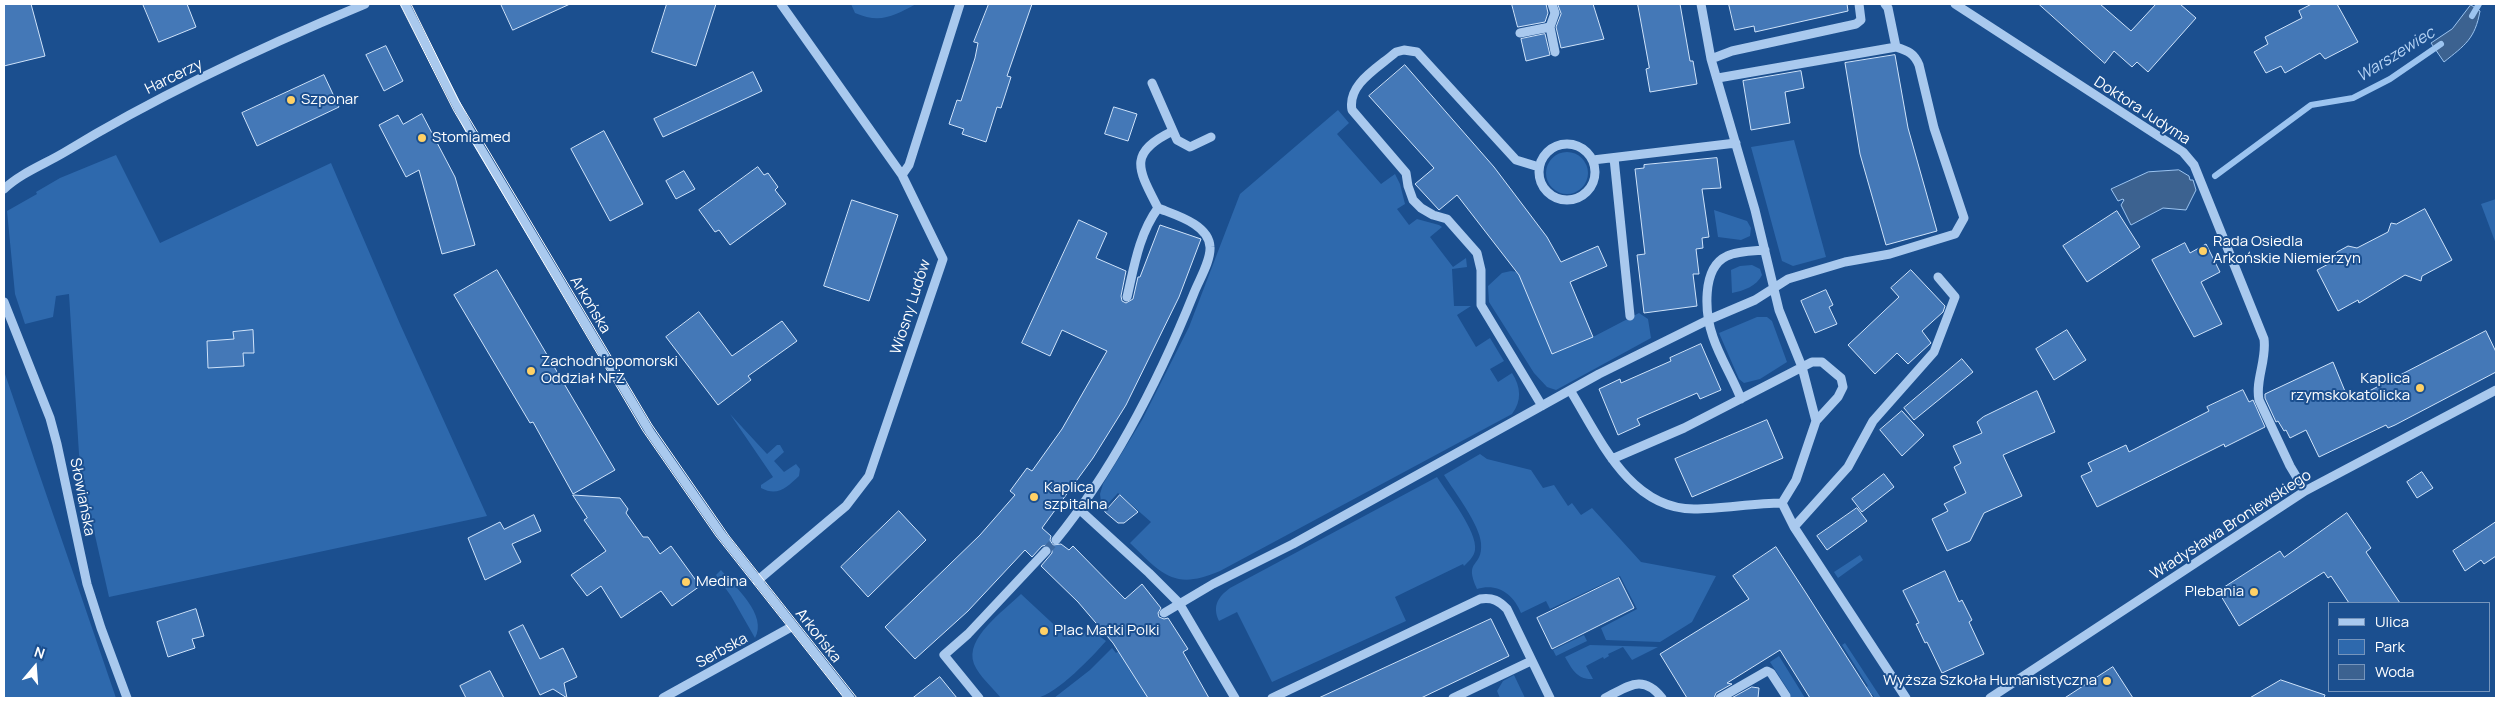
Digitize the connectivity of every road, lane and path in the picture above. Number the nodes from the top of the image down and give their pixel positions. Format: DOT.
graph roads {
  1 [pos="365,4"];
  2 [pos="405,4"];
  3 [pos="781,4"];
  4 [pos="960,4"];
  5 [pos="1552,4"];
  6 [pos="1701,4"];
  7 [pos="1860,4"];
  8 [pos="1885,4"];
  9 [pos="1955,4"];
  10 [pos="1550,27"];
  11 [pos="1520,33"];
  12 [pos="1896,47"];
  13 [pos="1556,52"];
  14 [pos="1711,59"];
  15 [pos="1718,78"];
  16 [pos="1152,84"];
  17 [pos="1173,131"];
  18 [pos="1211,137"];
  19 [pos="1736,143"];
  20 [pos="1614,158"];
  21 [pos="1593,160"];
  22 [pos="1539,166"];
  23 [pos="902,174"];
  24 [pos="4,189"];
  25 [pos="1158,208"];
  26 [pos="1765,250"];
  27 [pos="1938,277"];
  28 [pos="1774,289"];
  29 [pos="1127,297"];
  30 [pos="4,302"];
  31 [pos="1630,316"];
  32 [pos="1708,320"];
  33 [pos="1802,367"];
  34 [pos="1570,390"];
  35 [pos="2496,390"];
  36 [pos="1741,399"];
  37 [pos="1542,406"];
  38 [pos="1816,421"];
  39 [pos="1612,459"];
  40 [pos="2305,491"];
  41 [pos="1782,503"];
  42 [pos="1080,510"];
  43 [pos="1794,527"];
  44 [pos="1056,540"];
  45 [pos="1046,551"];
  46 [pos="757,581"];
  47 [pos="1178,604"];
  48 [pos="1164,613"];
  49 [pos="793,626"];
  50 [pos="1531,661"];
  51 [pos="1786,696"];
  52 [pos="127,698"];
  53 [pos="663,698"];
  54 [pos="850,698"];
  55 [pos="979,698"];
  56 [pos="1235,698"];
  57 [pos="1272,698"];
  58 [pos="1454,698"];
  59 [pos="1550,698"];
  60 [pos="1605,698"];
  61 [pos="1662,698"];
  62 [pos="1720,698"];
  63 [pos="1906,698"];
  64 [pos="1990,698"];
  1 -- 24 [label="street, Harcerzy"];
  2 -- 46 [label="street, Arkońska"];
  3 -- 23 [label="street, Wiosny Ludów"];
  4 -- 23 [label="street"];
  5 -- 10 [label="street"];
  6 -- 14 [label="street"];
  7 -- 14 [label="street"];
  8 -- 12 [label="street"];
  9 -- 40 [label="street, Doktora Judyma"];
  10 -- 11 [label="street"];
  10 -- 13 [label="street"];
  12 -- 15 [label="street"];
  12 -- 28 [label="street"];
  14 -- 15 [label="street"];
  15 -- 19 [label="street"];
  16 -- 17 [label="street"];
  17 -- 18 [label="street"];
  17 -- 25 [label="street"];
  19 -- 20 [label="street"];
  19 -- 26 [label="street"];
  20 -- 21 [label="street"];
  20 -- 31 [label="street"];
  21 -- 22 [label="street"];
  21 -- 22 [label="street"];
  22 -- 37 [label="street"];
  23 -- 46 [label="street, Wiosny Ludów"];
  25 -- 29 [label="street"];
  25 -- 42 [label="street"];
  26 -- 28 [label="street"];
  26 -- 32 [label="street"];
  27 -- 43 [label="street"];
  28 -- 32 [label="street"];
  28 -- 33 [label="street"];
  30 -- 52 [label="street, Słowiańska"];
  32 -- 34 [label="street"];
  32 -- 36 [label="street"];
  33 -- 36 [label="street"];
  33 -- 38 [label="street"];
  33 -- 38 [label="street"];
  34 -- 37 [label="street"];
  34 -- 39 [label="street"];
  35 -- 40 [label="street, Władysława Broniewskiego"];
  36 -- 39 [label="street"];
  37 -- 47 [label="street"];
  38 -- 41 [label="street"];
  39 -- 41 [label="street"];
  40 -- 64 [label="street, Władysława Broniewskiego"];
  41 -- 43 [label="street"];
  42 -- 44 [label="street"];
  42 -- 47 [label="street"];
  43 -- 63 [label="street"];
  45 -- 55 [label="street"];
  46 -- 49 [label="street, Arkońska"];
  47 -- 48 [label="street"];
  47 -- 56 [label="street"];
  49 -- 53 [label="street, Serbska"];
  49 -- 54 [label="street, Arkońska"];
  50 -- 57 [label="street"];
  50 -- 58 [label="street"];
  50 -- 59 [label="street"];
  51 -- 62 [label="street"];
  60 -- 61 [label="street"];
}
